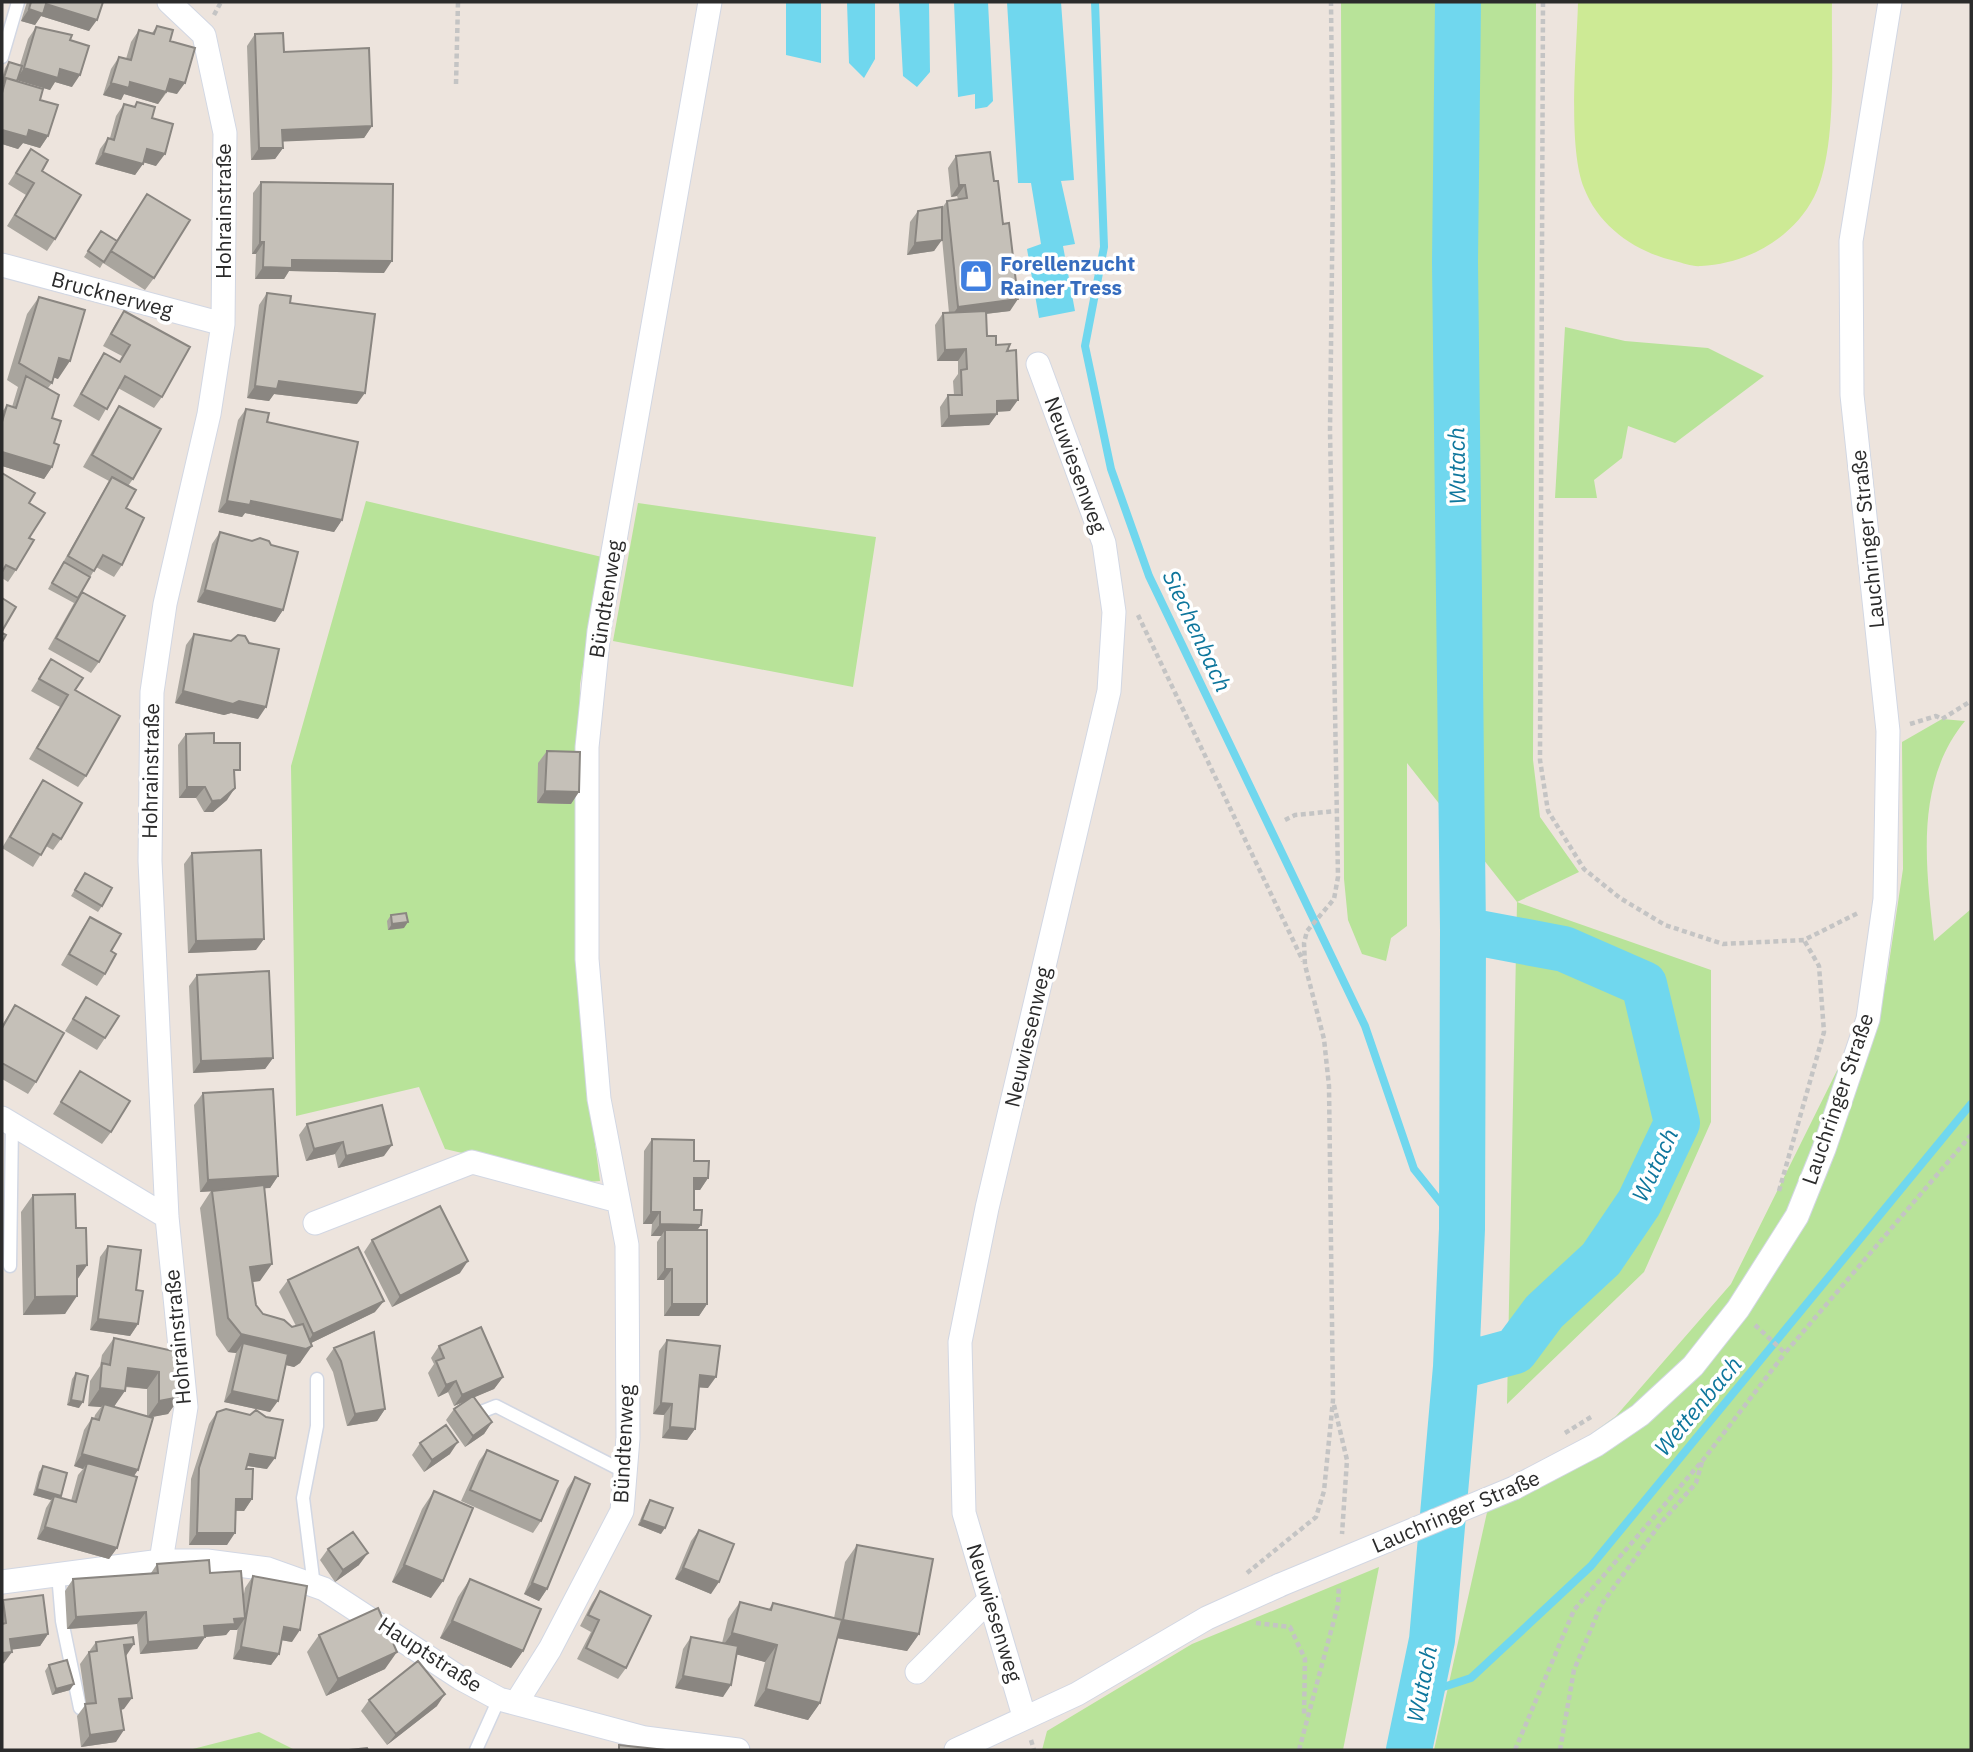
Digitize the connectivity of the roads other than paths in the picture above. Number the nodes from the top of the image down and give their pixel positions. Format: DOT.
graph roads {
  1 [pos="18,2"];
  2 [pos="169,2"];
  3 [pos="710,2"];
  4 [pos="1891,2"];
  5 [pos="2,57"];
  6 [pos="3,273"];
  7 [pos="223,324"];
  8 [pos="1038,364"];
  9 [pos="7,1121"];
  10 [pos="618,1201"];
  11 [pos="167,1217"];
  12 [pos="315,1223"];
  13 [pos="10,1266"];
  14 [pos="317,1379"];
  15 [pos="481,1412"];
  16 [pos="625,1472"];
  17 [pos="161,1561"];
  18 [pos="58,1574"];
  19 [pos="2,1582"];
  20 [pos="314,1586"];
  21 [pos="989,1600"];
  22 [pos="917,1672"];
  23 [pos="508,1701"];
  24 [pos="79,1708"];
  25 [pos="1024,1716"];
  26 [pos="703,1748"];
  27 [pos="476,1750"];
  28 [pos="737,1750"];
  29 [pos="956,1750"];
  1 -- 5 [label="lane"];
  2 -- 7 [label="street, Hohrainstraße"];
  3 -- 10 [label="street, Bündtenweg"];
  4 -- 25 [label="street, Lauchringer Straße, bridge"];
  6 -- 7 [label="street, Brucknerweg"];
  7 -- 11 [label="street, Hohrainstraße"];
  8 -- 21 [label="street, Neuwiesenweg"];
  9 -- 11 [label="street"];
  9 -- 13 [label="lane"];
  10 -- 12 [label="street"];
  10 -- 16 [label="street, Bündtenweg"];
  11 -- 17 [label="street, Hohrainstraße"];
  14 -- 20 [label="lane"];
  15 -- 16 [label="lane"];
  16 -- 23 [label="street, Bündtenweg"];
  17 -- 18 [label="street, Hauptstraße"];
  17 -- 20 [label="street, Hauptstraße"];
  18 -- 19 [label="street, Hauptstraße"];
  18 -- 24 [label="lane"];
  20 -- 23 [label="street, Hauptstraße"];
  21 -- 22 [label="street"];
  21 -- 25 [label="street, Neuwiesenweg"];
  23 -- 26 [label="street, Hauptstraße"];
  23 -- 27 [label="lane"];
  25 -- 29 [label="street"];
  26 -- 28 [label="street, Hauptstraße"];
}
